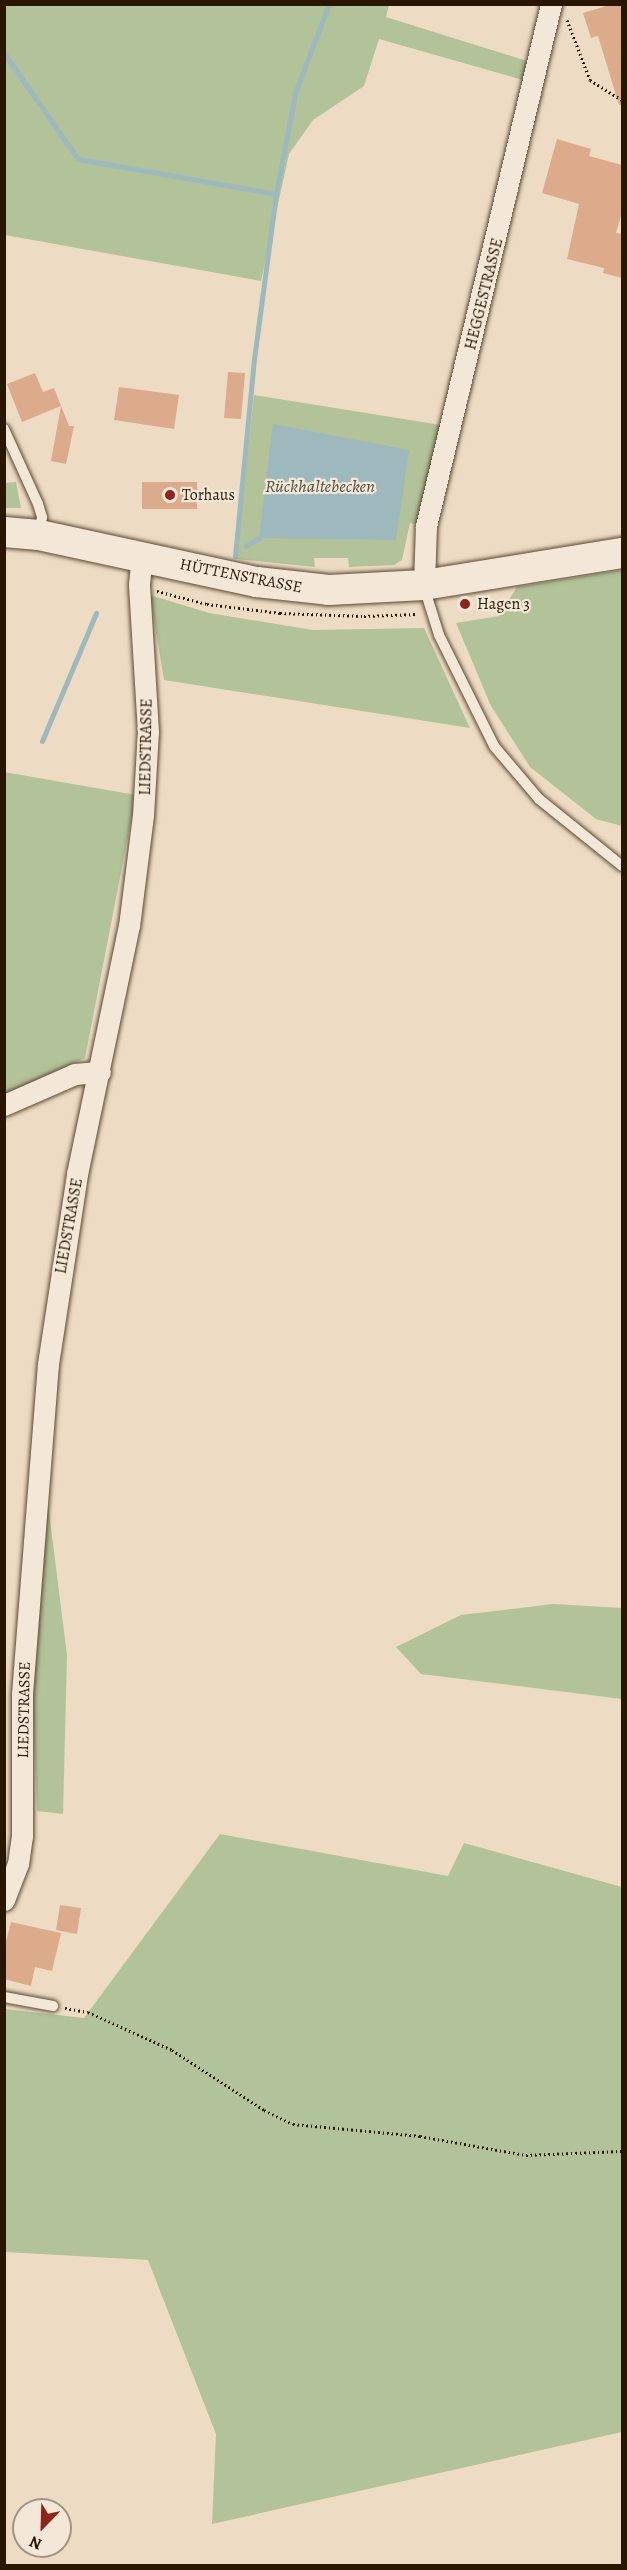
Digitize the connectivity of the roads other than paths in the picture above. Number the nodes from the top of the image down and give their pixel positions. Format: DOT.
graph roads {
  1 [pos="558,8"];
  2 [pos="4,429"];
  3 [pos="4,532"];
  4 [pos="39,535"];
  5 [pos="622,553"];
  6 [pos="142,555"];
  7 [pos="424,585"];
  8 [pos="622,866"];
  9 [pos="100,1072"];
  10 [pos="4,1105"];
  11 [pos="4,1900"];
  12 [pos="4,1997"];
  13 [pos="53,2006"];
  1 -- 7 [label="street, HEGGESTRASSE"];
  2 -- 4 [label="lane"];
  3 -- 4 [label="main road, HÜTTENSTRASSE"];
  4 -- 6 [label="main road, HÜTTENSTRASSE"];
  5 -- 7 [label="main road, HÜTTENSTRASSE"];
  6 -- 7 [label="main road, HÜTTENSTRASSE"];
  6 -- 9 [label="street, LIEDSTRASSE"];
  7 -- 8 [label="lane"];
  9 -- 10 [label="street"];
  9 -- 11 [label="street, LIEDSTRASSE"];
  12 -- 13 [label="lane"];
}
